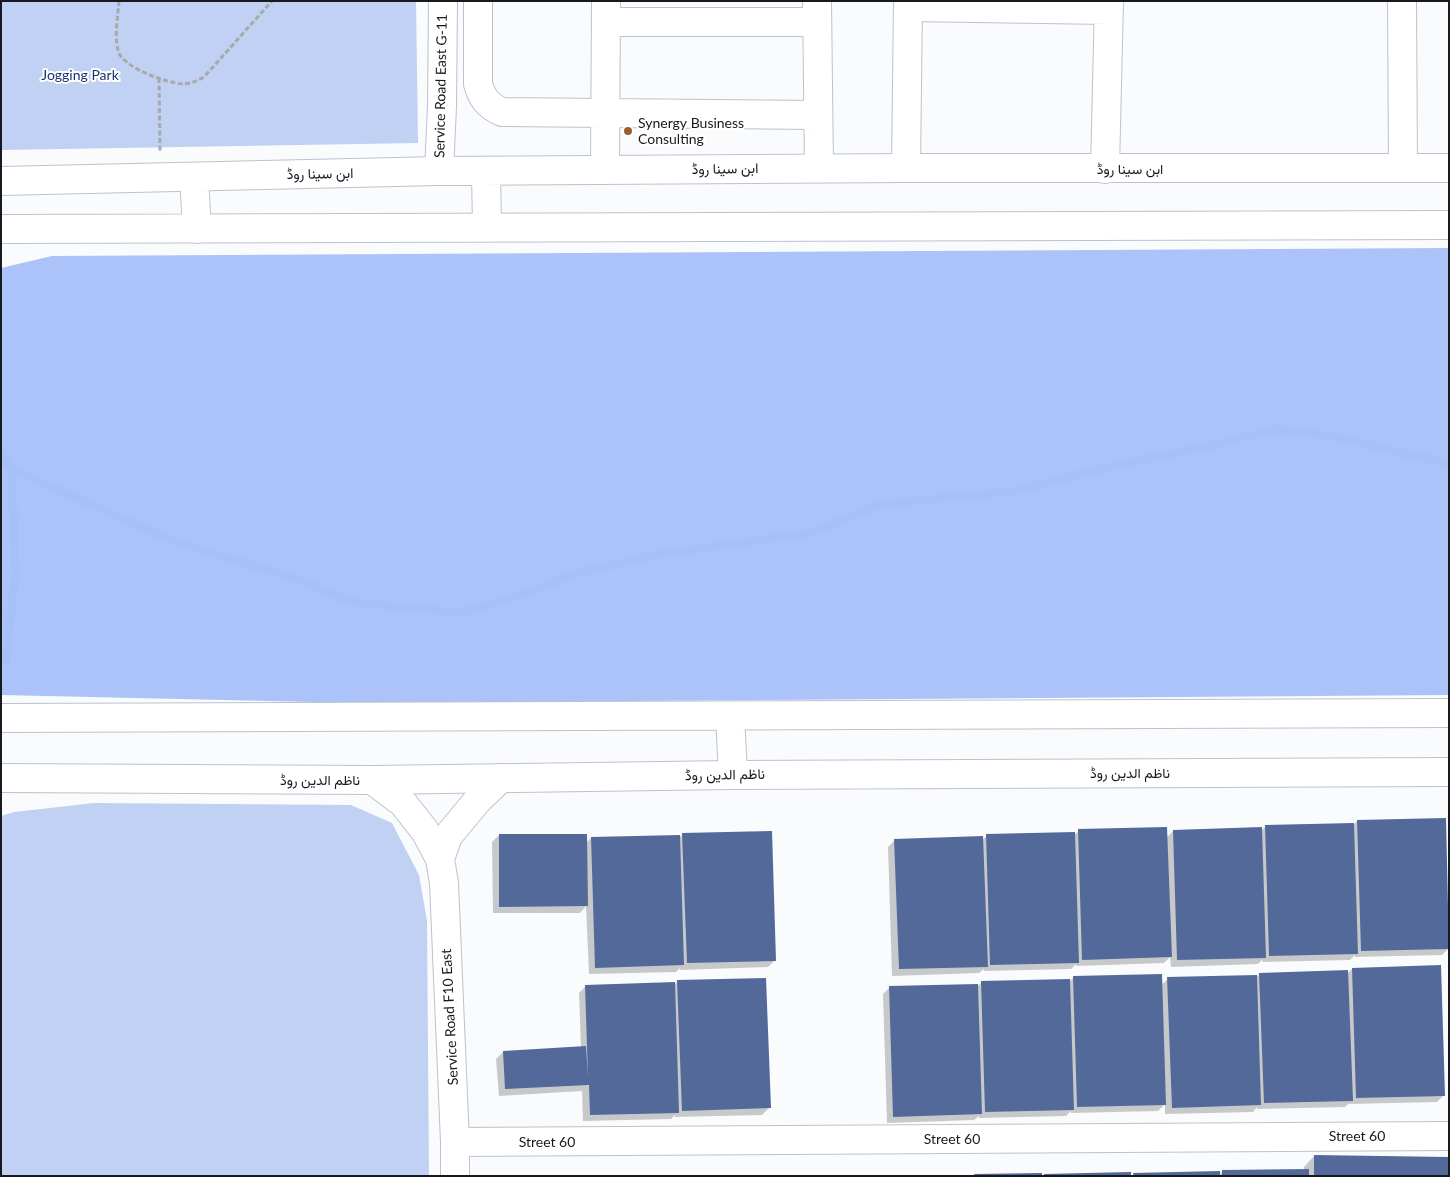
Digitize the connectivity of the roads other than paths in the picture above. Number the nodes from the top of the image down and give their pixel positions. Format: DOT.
graph roads {
  1 [pos="443,1"];
  2 [pos="478,1"];
  3 [pos="1402,1"];
  4 [pos="908,4"];
  5 [pos="1109,6"];
  6 [pos="606,12"];
  7 [pos="817,12"];
  8 [pos="605,114"];
  9 [pos="818,115"];
  10 [pos="1,168"];
  11 [pos="818,168"];
  12 [pos="906,168"];
  13 [pos="1403,168"];
  14 [pos="1449,168"];
  15 [pos="1105,169"];
  16 [pos="604,170"];
  17 [pos="439,171"];
  18 [pos="486,171"];
  19 [pos="194,177"];
  20 [pos="43,180"];
  21 [pos="1,181"];
  22 [pos="1449,225"];
  23 [pos="30,228"];
  24 [pos="487,228"];
  25 [pos="1,229"];
  26 [pos="196,229"];
  27 [pos="1,245"];
  28 [pos="1449,713"];
  29 [pos="6,716"];
  30 [pos="730,716"];
  31 [pos="1449,772"];
  32 [pos="733,775"];
  33 [pos="1,778"];
  34 [pos="36,778"];
  35 [pos="501,778"];
  36 [pos="372,780"];
  37 [pos="1,790"];
  38 [pos="440,859"];
  39 [pos="1449,1136"];
  40 [pos="455,1142"];
  41 [pos="455,1176"];
  1 -- 17 [label="main road, Service Road East G-11"];
  2 -- 8 [label="main road"];
  3 -- 13 [label="main road"];
  4 -- 5 [label="main road"];
  4 -- 12 [label="main road"];
  5 -- 15 [label="main road"];
  6 -- 7 [label="main road"];
  6 -- 8 [label="main road"];
  7 -- 9 [label="main road"];
  8 -- 9 [label="main road"];
  8 -- 16 [label="main road"];
  9 -- 11 [label="main road"];
  10 -- 20 [label="main road"];
  11 -- 12 [label="main road, ابن سینا روڈ"];
  11 -- 16 [label="main road, ابن سینا روڈ"];
  12 -- 15 [label="main road, ابن سینا روڈ"];
  13 -- 14 [label="main road, ابن سینا روڈ"];
  13 -- 15 [label="main road, ابن سینا روڈ"];
  16 -- 18 [label="main road, ابن سینا روڈ"];
  17 -- 18 [label="main road, ابن سینا روڈ"];
  17 -- 19 [label="main road, ابن سینا روڈ"];
  18 -- 24 [label="main road"];
  19 -- 20 [label="main road, ابن سینا روڈ"];
  19 -- 26 [label="main road"];
  20 -- 21 [label="main road, ابن سینا روڈ"];
  22 -- 24 [label="main road"];
  23 -- 25 [label="main road"];
  23 -- 26 [label="main road"];
  23 -- 27 [label="main road"];
  24 -- 26 [label="main road"];
  28 -- 30 [label="main road"];
  29 -- 30 [label="main road"];
  30 -- 32 [label="main road"];
  31 -- 32 [label="main road, ناظم الدین روڈ"];
  32 -- 35 [label="main road, ناظم الدین روڈ"];
  33 -- 34 [label="main road, ناظم الدین روڈ"];
  34 -- 36 [label="main road, ناظم الدین روڈ"];
  34 -- 37 [label="main road"];
  35 -- 36 [label="main road, ناظم الدین روڈ"];
  35 -- 38 [label="main road, Service Road F10 East"];
  36 -- 38 [label="main road, Service Road F10 East"];
  38 -- 40 [label="main road, Service Road F10 East"];
  39 -- 40 [label="main road, Street 60"];
  40 -- 41 [label="main road, Service Road F10 East"];
}
